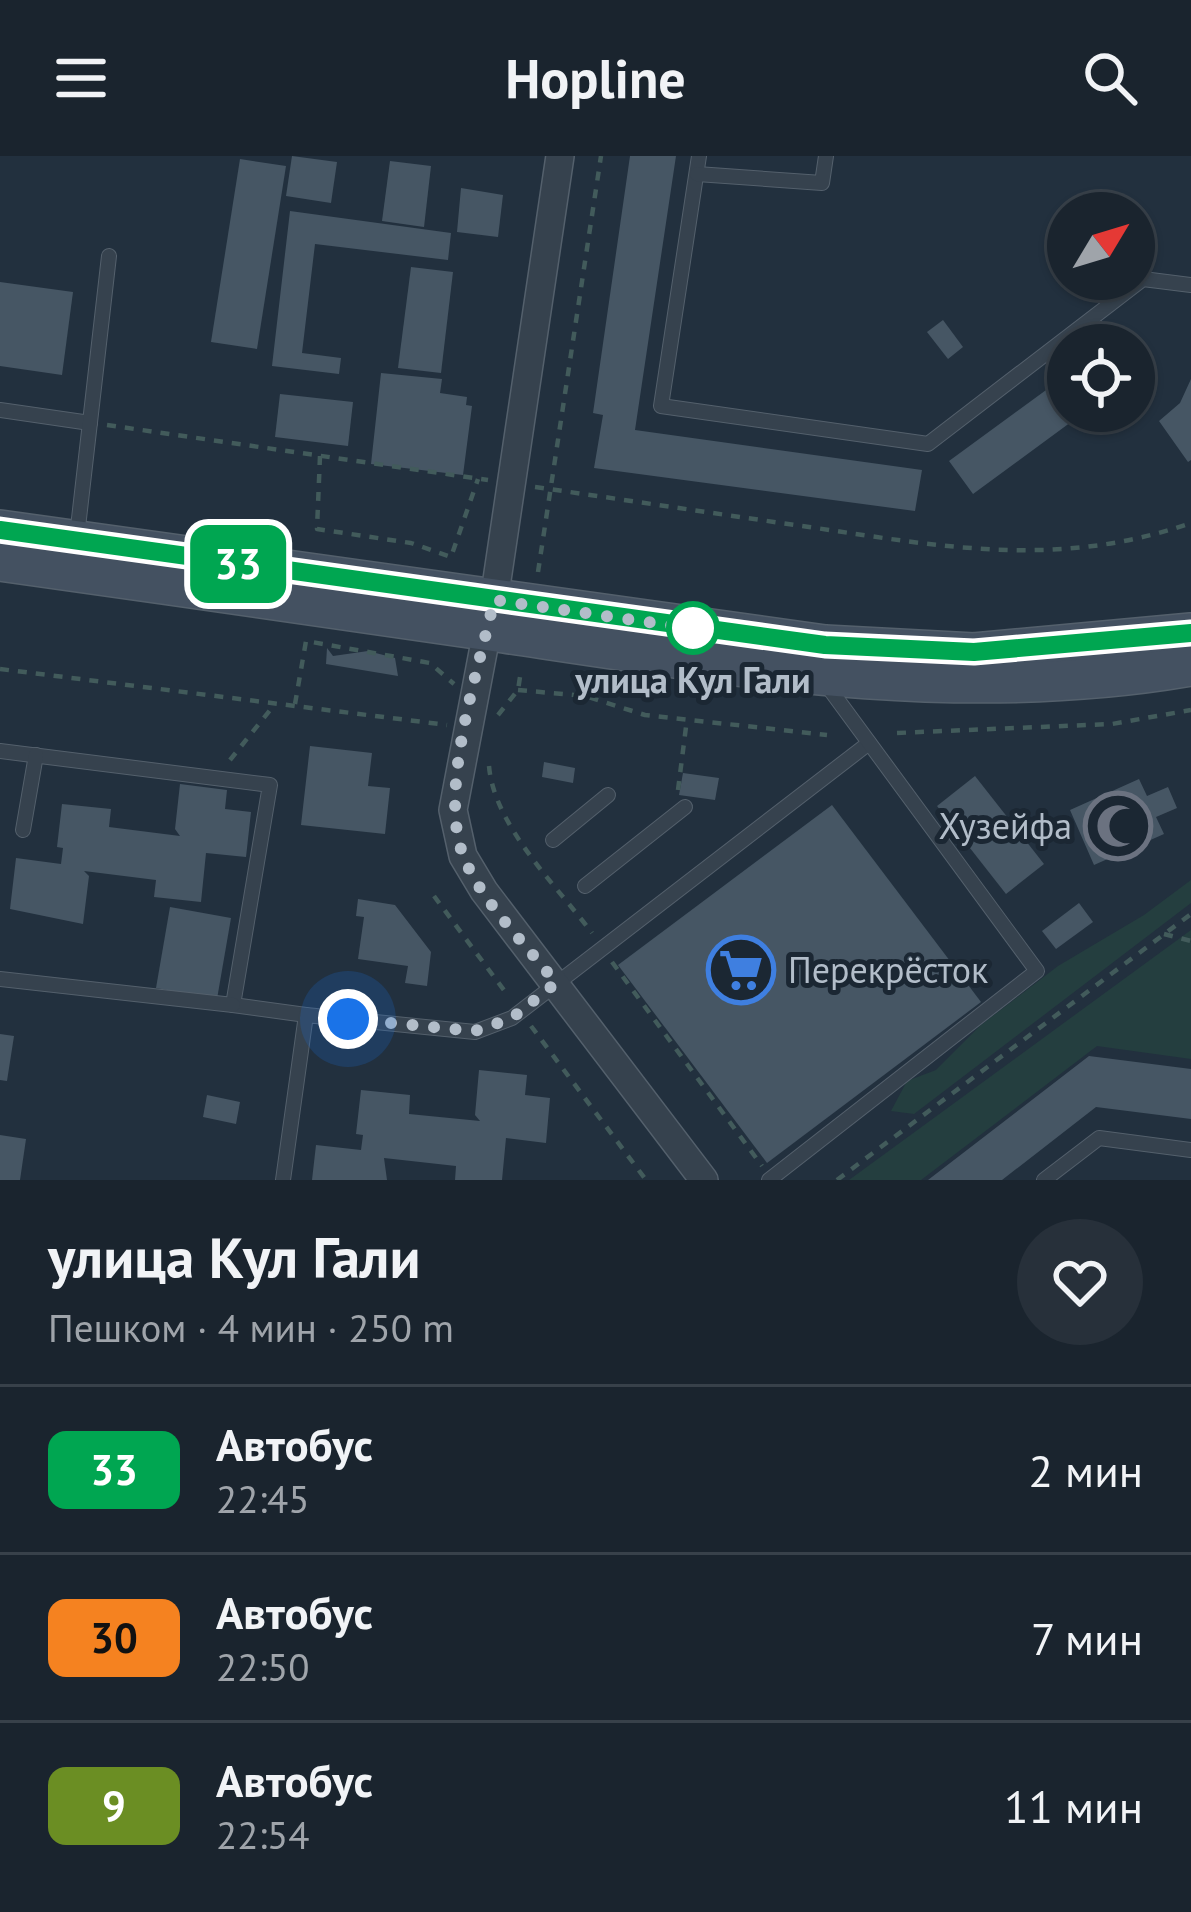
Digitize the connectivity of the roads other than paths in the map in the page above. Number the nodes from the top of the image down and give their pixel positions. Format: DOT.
graph roads {
  1 [pos="560,156"];
  2 [pos="699,156"];
  3 [pos="826,156"];
  4 [pos="697,174"];
  5 [pos="110,256"];
  6 [pos="1191,285"];
  7 [pos="0,410"];
  8 [pos="90,423"];
  9 [pos="0,530"];
  10 [pos="76,541"];
  11 [pos="0,561"];
  12 [pos="490,615"];
  13 [pos="1191,633"];
  14 [pos="1191,666"];
  15 [pos="819,675"];
  16 [pos="869,742"];
  17 [pos="0,751"];
  18 [pos="36,755"];
  19 [pos="608,795"];
  20 [pos="681,807"];
  21 [pos="23,830"];
  22 [pos="553,840"];
  23 [pos="586,886"];
  24 [pos="0,979"];
  25 [pos="556,983"];
  26 [pos="233,1005"];
  27 [pos="306,1015"];
  28 [pos="1191,1150"];
  29 [pos="283,1180"];
  30 [pos="704,1180"];
  31 [pos="769,1180"];
  32 [pos="1044,1180"];
  1 -- 12 [label="street"];
  2 -- 4 [label="lane"];
  3 -- 4 [label="lane"];
  4 -- 6 [label="lane"];
  5 -- 8 [label="lane"];
  7 -- 8 [label="lane"];
  8 -- 10 [label="lane"];
  9 -- 10 [label="main road"];
  10 -- 12 [label="main road"];
  11 -- 12 [label="main road"];
  12 -- 13 [label="main road"];
  12 -- 15 [label="main road"];
  12 -- 25 [label="street"];
  14 -- 15 [label="main road"];
  15 -- 16 [label="lane"];
  16 -- 25 [label="lane"];
  16 -- 31 [label="lane"];
  17 -- 18 [label="lane"];
  18 -- 21 [label="lane"];
  18 -- 26 [label="lane"];
  19 -- 22 [label="lane"];
  20 -- 23 [label="lane"];
  24 -- 26 [label="lane"];
  25 -- 27 [label="lane"];
  25 -- 30 [label="street"];
  26 -- 27 [label="lane"];
  27 -- 29 [label="lane"];
  28 -- 32 [label="lane"];
}
